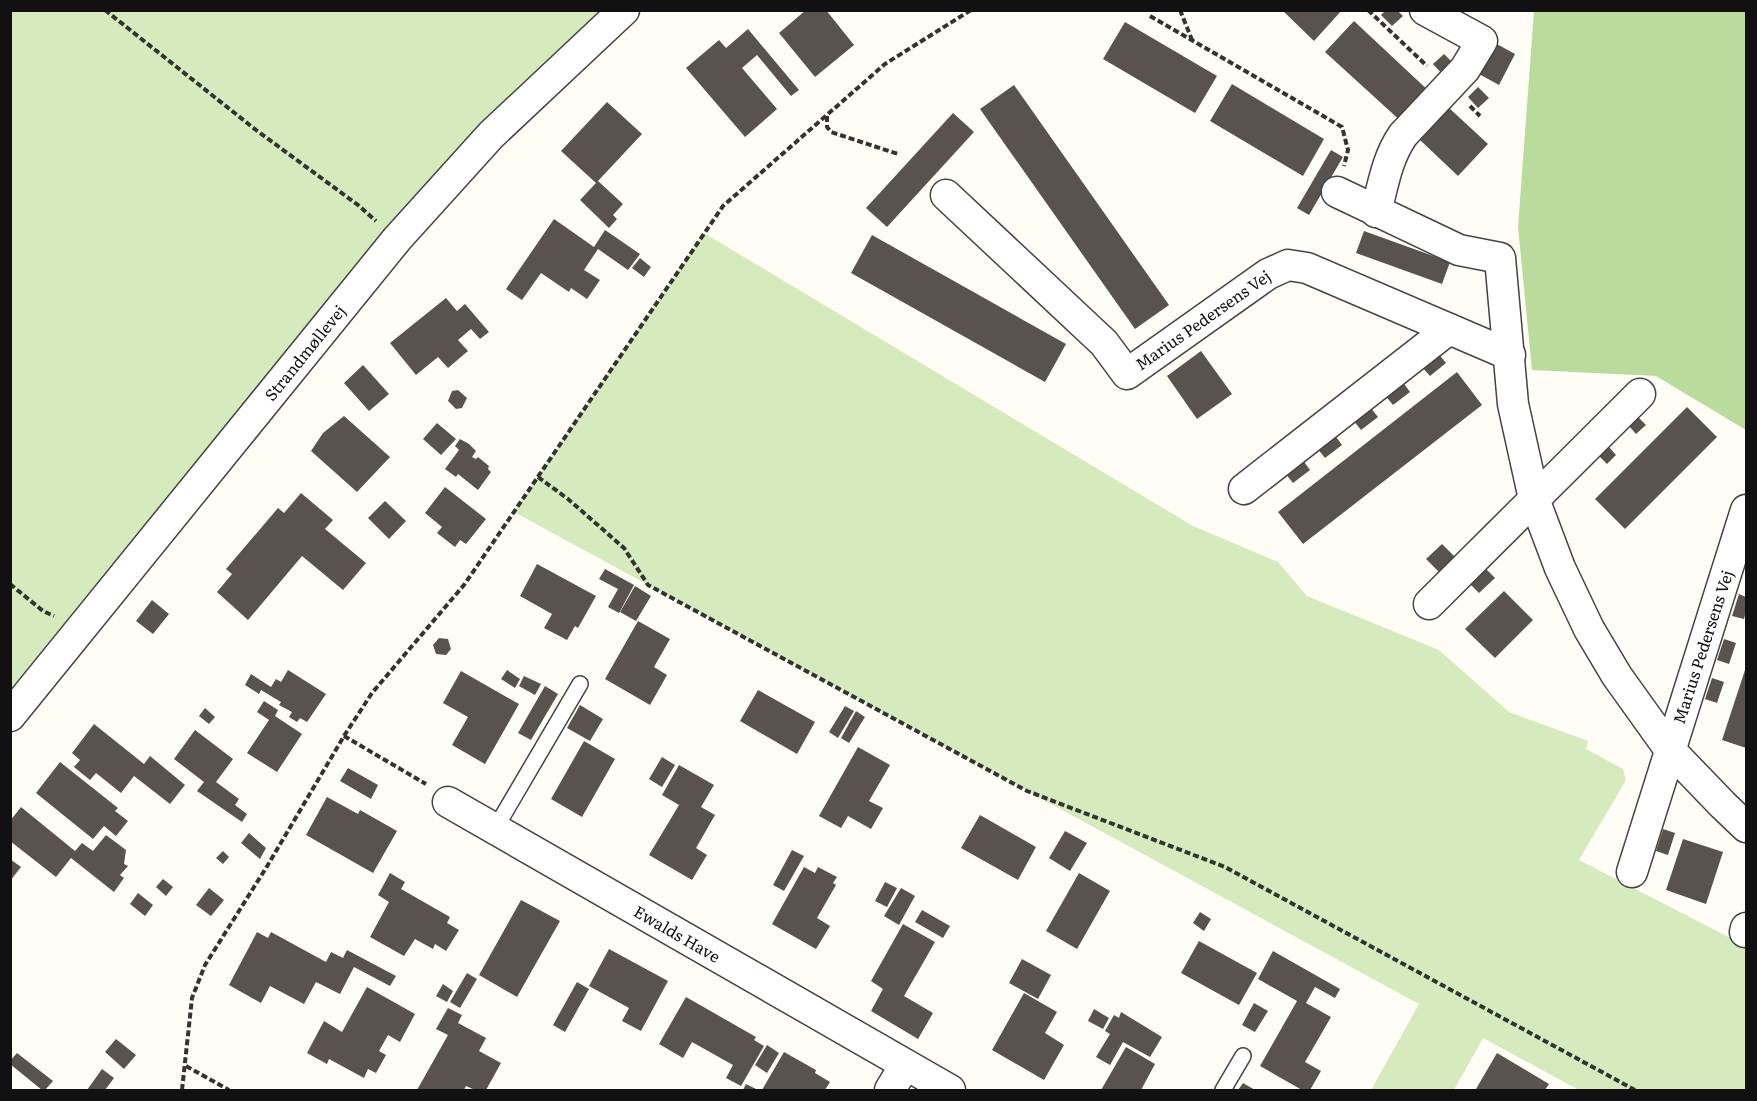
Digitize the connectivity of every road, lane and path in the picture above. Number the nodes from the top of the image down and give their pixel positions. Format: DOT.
graph roads {
  1 [pos="105,10"];
  2 [pos="624,10"];
  3 [pos="971,10"];
  4 [pos="1180,10"];
  5 [pos="1368,10"];
  6 [pos="1425,10"];
  7 [pos="1150,16"];
  8 [pos="1192,40"];
  9 [pos="1449,86"];
  10 [pos="827,116"];
  11 [pos="1480,116"];
  12 [pos="898,154"];
  13 [pos="1337,192"];
  14 [pos="945,195"];
  15 [pos="1376,212"];
  16 [pos="397,239"];
  17 [pos="1449,329"];
  18 [pos="1510,355"];
  19 [pos="1640,394"];
  20 [pos="538,477"];
  21 [pos="1244,489"];
  22 [pos="1534,499"];
  23 [pos="1746,510"];
  24 [pos="10,584"];
  25 [pos="1430,604"];
  26 [pos="82,629"];
  27 [pos="580,684"];
  28 [pos="10,716"];
  29 [pos="344,736"];
  30 [pos="1670,750"];
  31 [pos="448,802"];
  32 [pos="1746,827"];
  33 [pos="495,829"];
  34 [pos="1632,872"];
  35 [pos="1243,1056"];
  36 [pos="905,1065"];
  37 [pos="186,1066"];
  38 [pos="182,1090"];
  39 [pos="229,1090"];
  40 [pos="890,1090"];
  41 [pos="950,1090"];
  42 [pos="1223,1090"];
  43 [pos="1635,1090"];
  1 -- 16 [label="path"];
  2 -- 16 [label="street, Strandmøllevej"];
  3 -- 10 [label="path"];
  4 -- 8 [label="path"];
  5 -- 9 [label="path"];
  6 -- 9 [label="street"];
  7 -- 8 [label="path"];
  8 -- 13 [label="path"];
  9 -- 11 [label="path"];
  9 -- 15 [label="street"];
  10 -- 12 [label="path"];
  10 -- 20 [label="path"];
  13 -- 15 [label="street, Marius Pedersens Vej"];
  14 -- 17 [label="street, Marius Pedersens Vej"];
  15 -- 18 [label="street, Marius Pedersens Vej"];
  16 -- 26 [label="street, Strandmøllevej"];
  17 -- 18 [label="street, Marius Pedersens Vej"];
  17 -- 21 [label="street"];
  18 -- 22 [label="street, Marius Pedersens Vej"];
  19 -- 22 [label="street"];
  20 -- 29 [label="path"];
  20 -- 43 [label="path"];
  22 -- 25 [label="street"];
  22 -- 30 [label="street, Marius Pedersens Vej"];
  23 -- 30 [label="street, Marius Pedersens Vej"];
  24 -- 26 [label="path"];
  26 -- 28 [label="street, Strandmøllevej"];
  27 -- 33 [label="lane"];
  29 -- 31 [label="path"];
  29 -- 37 [label="path"];
  30 -- 32 [label="street, Marius Pedersens Vej"];
  30 -- 34 [label="street, Marius Pedersens Vej"];
  31 -- 33 [label="street, Ewalds Have"];
  33 -- 36 [label="street, Ewalds Have"];
  35 -- 42 [label="lane"];
  36 -- 40 [label="street"];
  36 -- 41 [label="street, Ewalds Have"];
  37 -- 38 [label="path"];
  37 -- 39 [label="path"];
}
